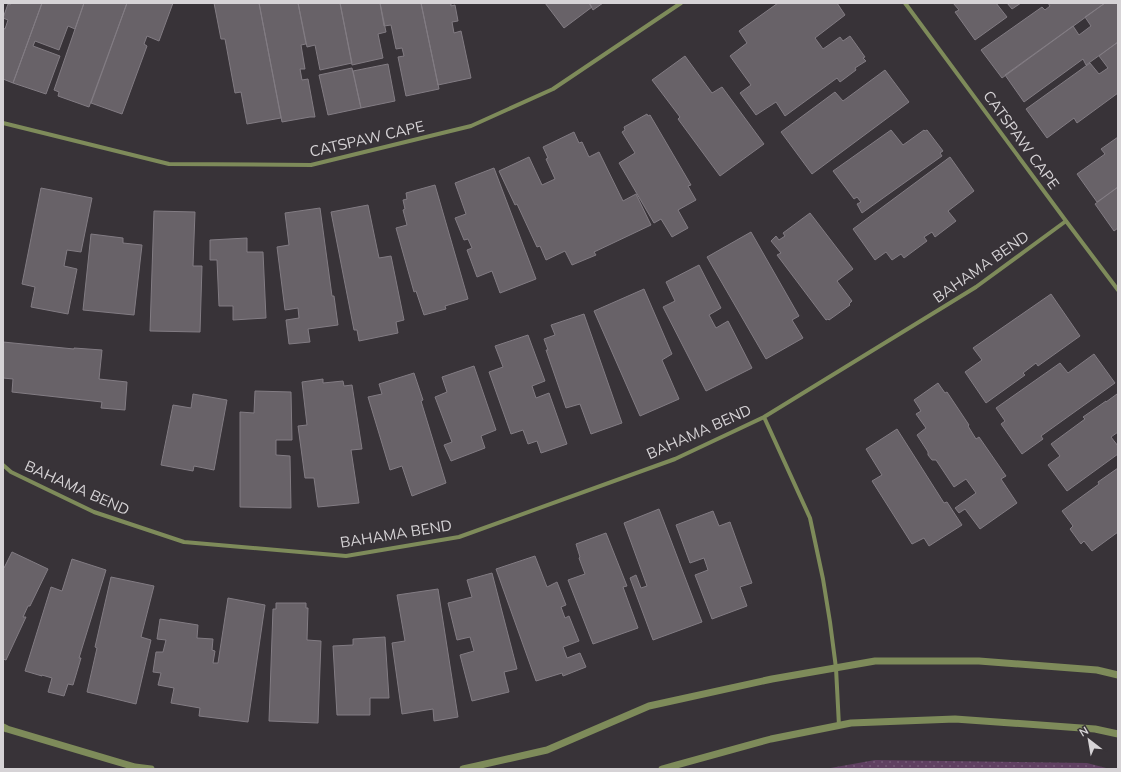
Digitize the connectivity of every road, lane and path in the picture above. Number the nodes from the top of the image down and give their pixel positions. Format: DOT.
graph roads {
  1 [pos="681,3"];
  2 [pos="905,3"];
  3 [pos="3,123"];
  4 [pos="1066,221"];
  5 [pos="1118,290"];
  6 [pos="764,417"];
  7 [pos="3,465"];
  8 [pos="836,668"];
  9 [pos="1118,675"];
  10 [pos="839,726"];
  11 [pos="3,727"];
  12 [pos="1118,734"];
  13 [pos="151,769"];
  14 [pos="463,769"];
  15 [pos="662,769"];
  1 -- 3 [label="street, CATSPAW CAPE"];
  2 -- 4 [label="street, CATSPAW CAPE"];
  4 -- 5 [label="street, CATSPAW CAPE"];
  4 -- 6 [label="street, BAHAMA BEND"];
  6 -- 7 [label="street, BAHAMA BEND"];
  6 -- 8 [label="street, BAHAMA BEND"];
  8 -- 9 [label="street"];
  8 -- 10 [label="street, BAHAMA BEND"];
  8 -- 14 [label="street"];
  10 -- 12 [label="street"];
  10 -- 15 [label="street"];
  11 -- 13 [label="street"];
}
